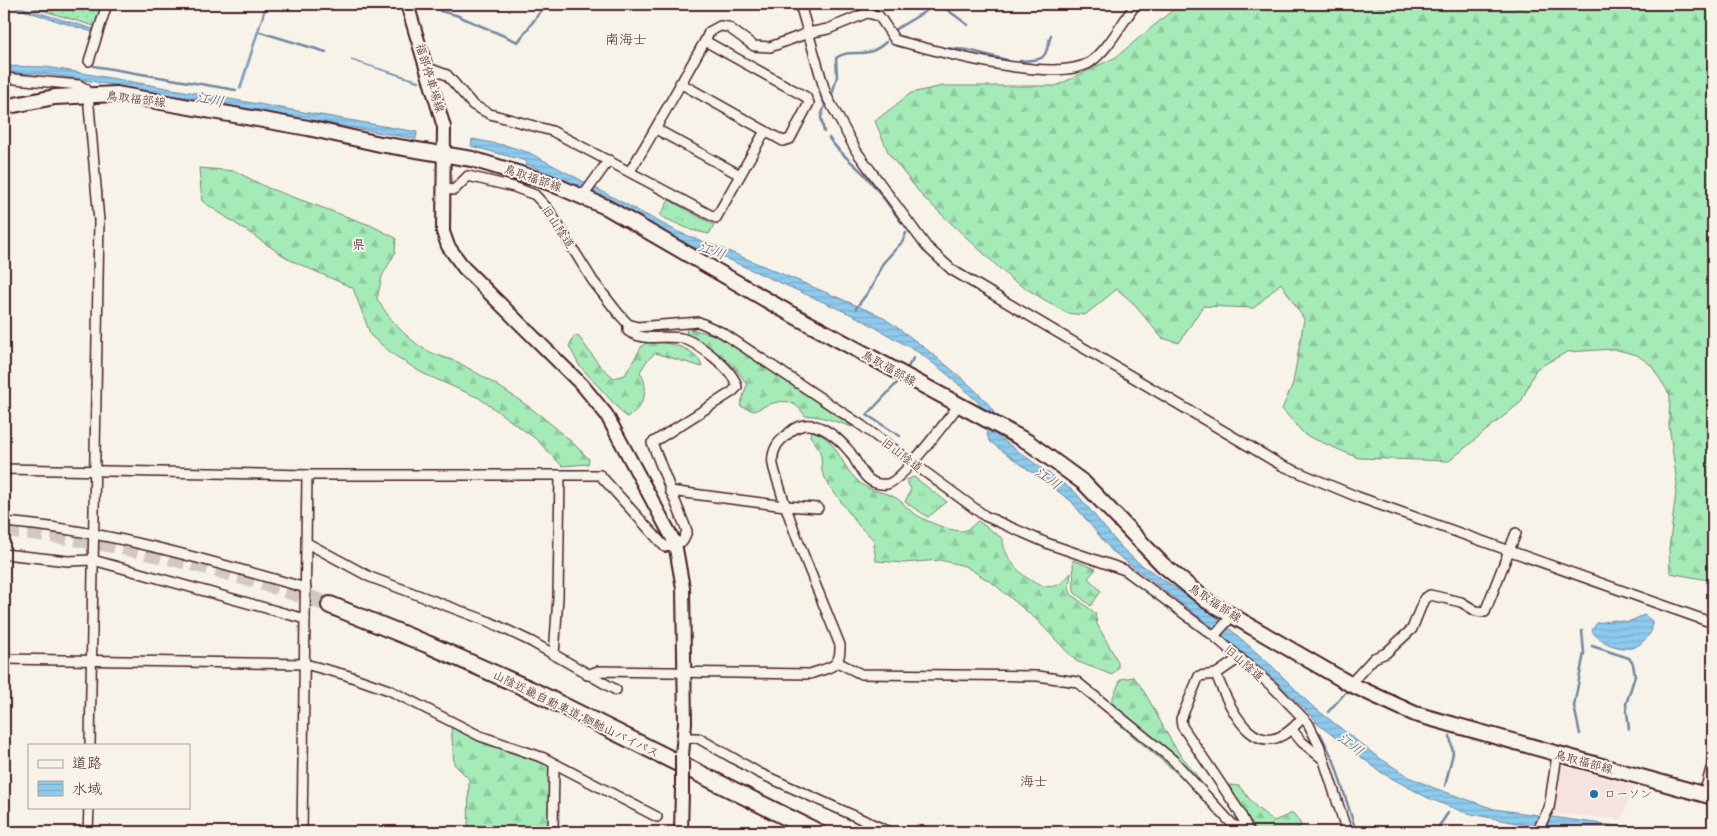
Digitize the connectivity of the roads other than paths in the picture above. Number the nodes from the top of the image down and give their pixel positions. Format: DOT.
graph roads {
  1 [pos="107,4"];
  2 [pos="407,4"];
  3 [pos="800,4"];
  4 [pos="1136,4"];
  5 [pos="808,33"];
  6 [pos="705,41"];
  7 [pos="90,61"];
  8 [pos="428,68"];
  9 [pos="4,78"];
  10 [pos="680,84"];
  11 [pos="88,95"];
  12 [pos="4,107"];
  13 [pos="656,129"];
  14 [pos="765,131"];
  15 [pos="445,155"];
  16 [pos="609,160"];
  17 [pos="630,171"];
  18 [pos="740,175"];
  19 [pos="443,189"];
  20 [pos="583,196"];
  21 [pos="628,324"];
  22 [pos="958,406"];
  23 [pos="912,463"];
  24 [pos="4,469"];
  25 [pos="94,471"];
  26 [pos="308,475"];
  27 [pos="560,475"];
  28 [pos="670,491"];
  29 [pos="785,506"];
  30 [pos="818,508"];
  31 [pos="4,522"];
  32 [pos="1516,533"];
  33 [pos="93,534"];
  34 [pos="675,542"];
  35 [pos="307,543"];
  36 [pos="1510,551"];
  37 [pos="4,554"];
  38 [pos="93,560"];
  39 [pos="306,588"];
  40 [pos="306,619"];
  41 [pos="1229,619"];
  42 [pos="1713,623"];
  43 [pos="1216,635"];
  44 [pos="554,655"];
  45 [pos="4,659"];
  46 [pos="1238,659"];
  47 [pos="91,660"];
  48 [pos="837,662"];
  49 [pos="305,664"];
  50 [pos="684,672"];
  51 [pos="1216,674"];
  52 [pos="587,675"];
  53 [pos="1350,684"];
  54 [pos="616,690"];
  55 [pos="1302,718"];
  56 [pos="1292,730"];
  57 [pos="683,738"];
  58 [pos="90,744"];
  59 [pos="1558,755"];
  60 [pos="1324,759"];
  61 [pos="1713,761"];
  62 [pos="554,764"];
  63 [pos="1709,796"];
  64 [pos="89,808"];
  65 [pos="657,817"];
  66 [pos="1249,831"];
  67 [pos="88,832"];
  68 [pos="302,832"];
  69 [pos="553,832"];
  70 [pos="681,832"];
  71 [pos="802,832"];
  72 [pos="817,832"];
  73 [pos="890,832"];
  74 [pos="1347,832"];
  75 [pos="1537,832"];
  1 -- 7 [label="street"];
  2 -- 8 [label="street, 福部停車場線"];
  3 -- 5 [label="street"];
  4 -- 5 [label="street"];
  5 -- 6 [label="street"];
  5 -- 36 [label="street"];
  6 -- 10 [label="street"];
  6 -- 14 [label="street"];
  8 -- 15 [label="street, 福部停車場線"];
  8 -- 16 [label="street"];
  9 -- 11 [label="street"];
  10 -- 13 [label="street"];
  10 -- 14 [label="street"];
  11 -- 12 [label="main road, 鳥取福部線"];
  11 -- 15 [label="main road, 鳥取福部線"];
  11 -- 25 [label="street"];
  13 -- 17 [label="street"];
  13 -- 18 [label="street"];
  14 -- 18 [label="street"];
  15 -- 19 [label="street"];
  15 -- 20 [label="main road, 鳥取福部線"];
  16 -- 17 [label="street"];
  16 -- 20 [label="street"];
  17 -- 18 [label="street"];
  19 -- 21 [label="street, 旧山陰道"];
  19 -- 34 [label="street"];
  20 -- 22 [label="main road, 鳥取福部線"];
  21 -- 23 [label="street, 旧山陰道"];
  21 -- 28 [label="street"];
  22 -- 23 [label="street"];
  22 -- 41 [label="main road, 鳥取福部線"];
  23 -- 29 [label="street"];
  23 -- 43 [label="street, 旧山陰道"];
  24 -- 25 [label="street"];
  25 -- 26 [label="street"];
  25 -- 33 [label="street"];
  26 -- 27 [label="street"];
  26 -- 35 [label="street"];
  27 -- 34 [label="street"];
  27 -- 44 [label="street"];
  28 -- 29 [label="street"];
  28 -- 34 [label="street"];
  29 -- 30 [label="street"];
  29 -- 48 [label="street"];
  31 -- 33 [label="street"];
  32 -- 36 [label="street"];
  33 -- 38 [label="street"];
  33 -- 39 [label="street"];
  34 -- 50 [label="street"];
  35 -- 39 [label="street"];
  35 -- 44 [label="street"];
  36 -- 42 [label="street"];
  36 -- 53 [label="street"];
  37 -- 38 [label="street"];
  38 -- 40 [label="street"];
  38 -- 47 [label="street"];
  39 -- 40 [label="street"];
  40 -- 49 [label="street"];
  41 -- 43 [label="street"];
  41 -- 53 [label="main road, 鳥取福部線"];
  43 -- 46 [label="street, 旧山陰道"];
  44 -- 52 [label="street"];
  45 -- 47 [label="street"];
  46 -- 51 [label="street"];
  46 -- 55 [label="street, 旧山陰道"];
  47 -- 49 [label="street"];
  47 -- 58 [label="street"];
  48 -- 50 [label="street"];
  48 -- 66 [label="street"];
  49 -- 62 [label="street"];
  49 -- 68 [label="street"];
  50 -- 52 [label="street"];
  50 -- 57 [label="street"];
  51 -- 56 [label="street"];
  51 -- 66 [label="street"];
  52 -- 54 [label="street"];
  53 -- 59 [label="main road, 鳥取福部線"];
  55 -- 56 [label="street"];
  55 -- 60 [label="street, 旧山陰道"];
  56 -- 60 [label="street"];
  57 -- 70 [label="street, bridge"];
  57 -- 73 [label="street"];
  59 -- 63 [label="main road, 鳥取福部線"];
  59 -- 75 [label="street"];
  60 -- 74 [label="street, 旧山陰道"];
  61 -- 63 [label="street"];
  62 -- 65 [label="street"];
  62 -- 69 [label="street"];
  64 -- 67 [label="street"];
  71 -- 72 [label="highway, 山陰近畿自動車道;駟馳山バイパス"];
}
